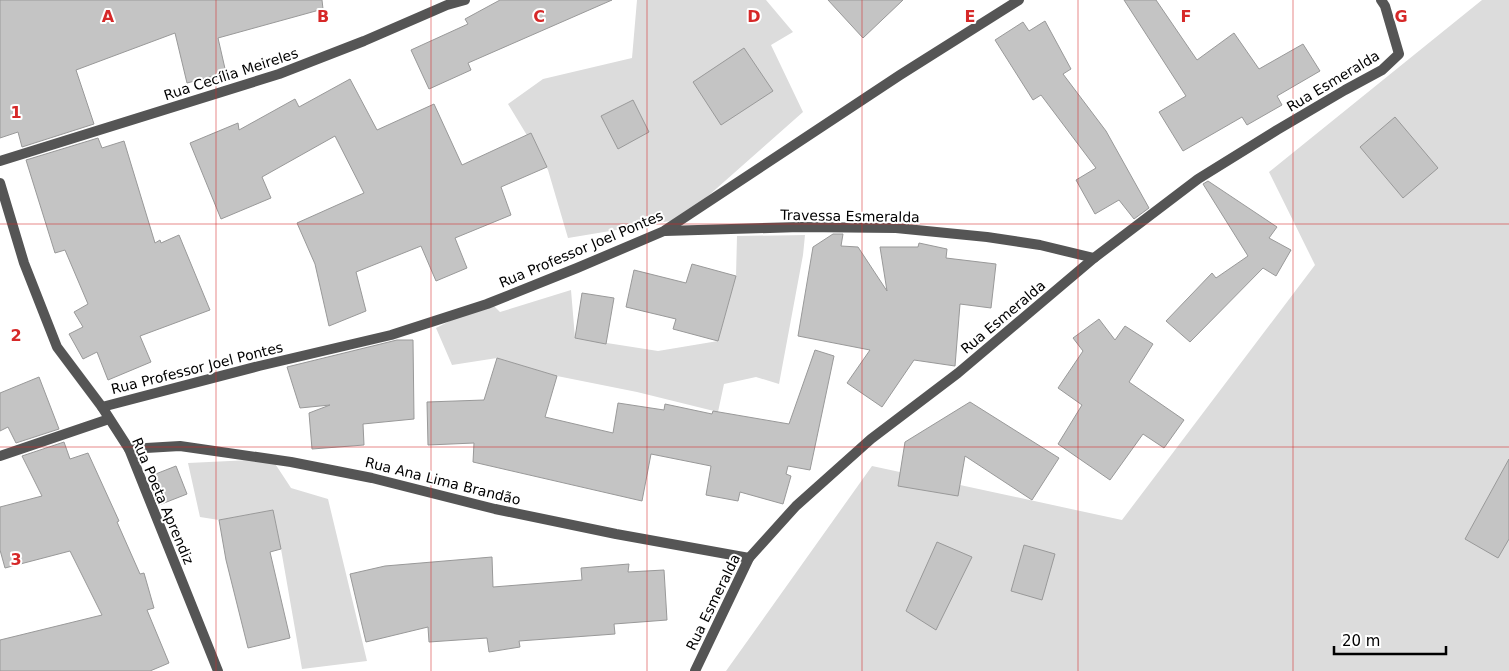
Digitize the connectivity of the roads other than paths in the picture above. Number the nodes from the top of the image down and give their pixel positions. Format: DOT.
graph roads {
  1 [pos="465,0"];
  2 [pos="1019,0"];
  3 [pos="1381,0"];
  4 [pos="0,161"];
  5 [pos="0,183"];
  6 [pos="664,231"];
  7 [pos="1094,258"];
  8 [pos="102,406"];
  9 [pos="109,419"];
  10 [pos="128,449"];
  11 [pos="0,456"];
  12 [pos="749,558"];
  13 [pos="218,671"];
  14 [pos="695,671"];
  1 -- 4 [label="street, Rua Cecília Meireles"];
  2 -- 6 [label="street, Rua Professor Joel Pontes"];
  3 -- 7 [label="street, Rua Esmeralda"];
  5 -- 8 [label="street, Rua Poeta Aprendiz"];
  6 -- 7 [label="street, Travessa Esmeralda"];
  6 -- 8 [label="street, Rua Professor Joel Pontes"];
  7 -- 12 [label="street, Rua Esmeralda"];
  8 -- 9 [label="street, Rua Poeta Aprendiz"];
  9 -- 10 [label="street, Rua Poeta Aprendiz"];
  9 -- 11 [label="street"];
  10 -- 12 [label="street, Rua Ana Lima Brandão"];
  10 -- 13 [label="street, Rua Poeta Aprendiz"];
  12 -- 14 [label="street, Rua Esmeralda"];
}
